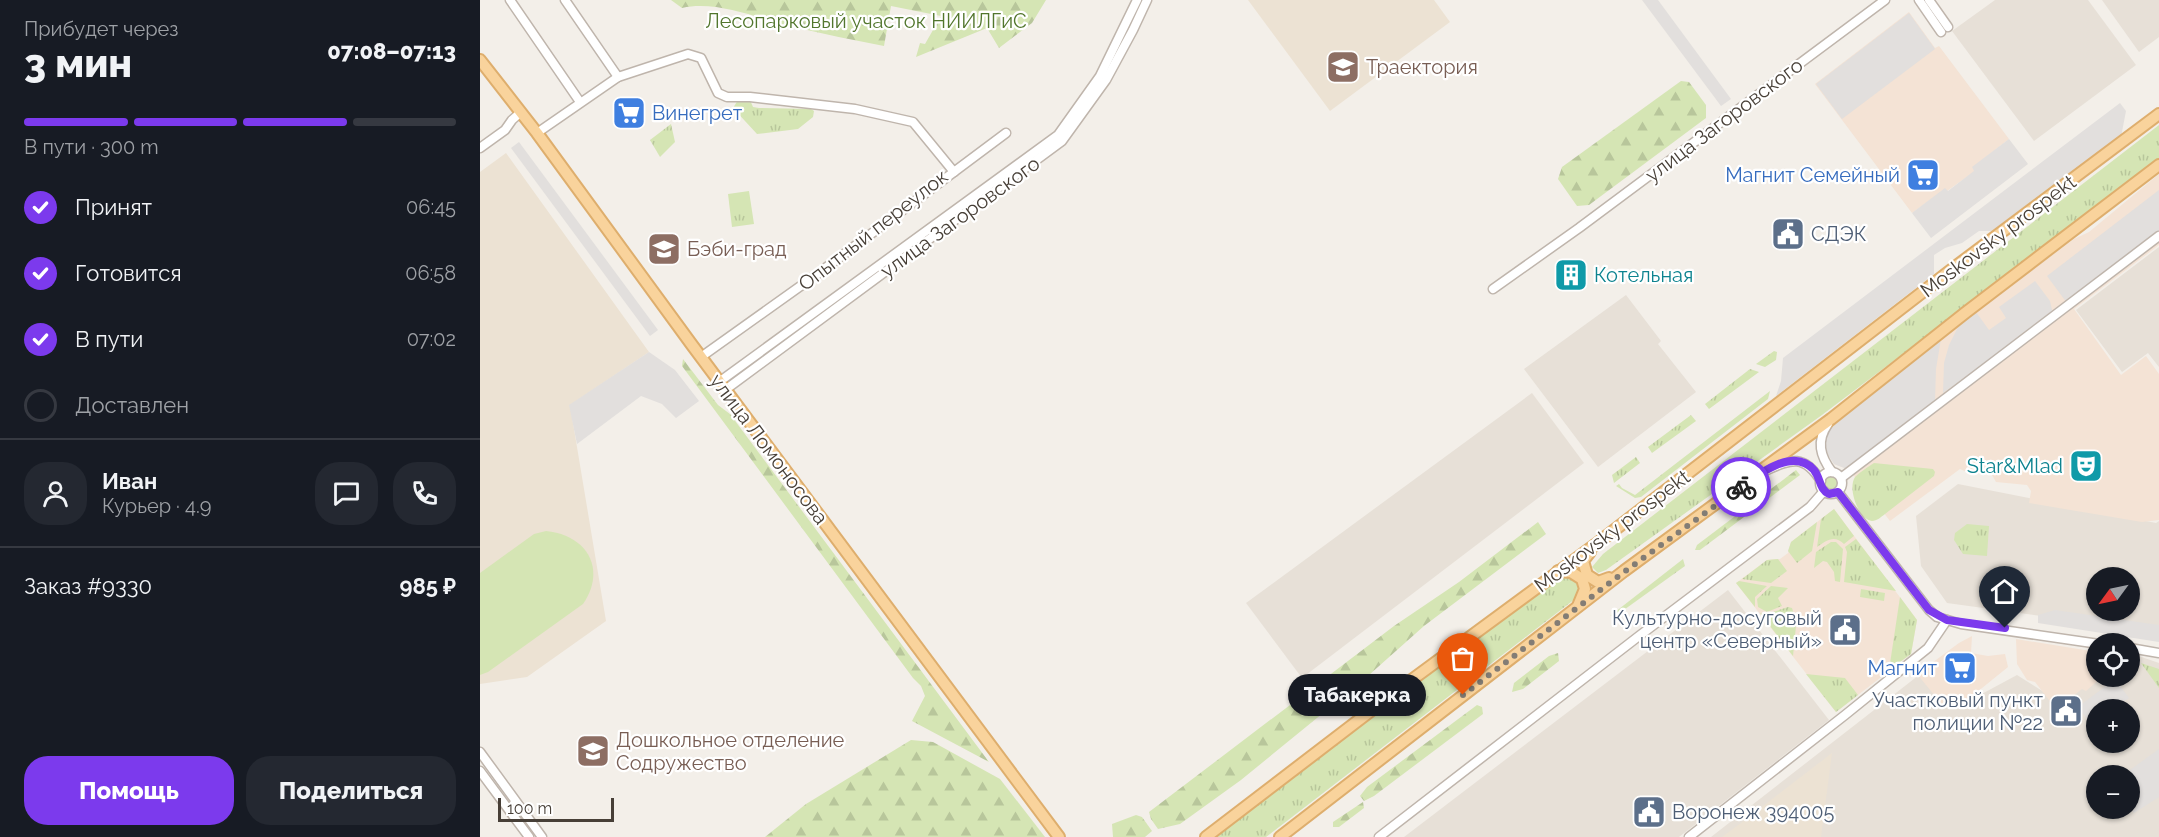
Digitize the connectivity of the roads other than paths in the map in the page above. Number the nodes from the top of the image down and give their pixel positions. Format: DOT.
graph roads {
  1 [pos="510,0"];
  2 [pos="565,0"];
  3 [pos="1137,0"];
  4 [pos="1147,0"];
  5 [pos="1885,0"];
  6 [pos="1919,0"];
  7 [pos="1929,0"];
  8 [pos="480,60"];
  9 [pos="618,77"];
  10 [pos="580,102"];
  11 [pos="521,112"];
  12 [pos="2159,114"];
  13 [pos="537,133"];
  14 [pos="1005,133"];
  15 [pos="480,148"];
  16 [pos="2159,165"];
  17 [pos="954,172"];
  18 [pos="2159,236"];
  19 [pos="1493,289"];
  20 [pos="701,357"];
  21 [pos="722,386"];
  22 [pos="1831,419"];
  23 [pos="1832,472"];
  24 [pos="1761,473"];
  25 [pos="1841,478"];
  26 [pos="1821,481"];
  27 [pos="1824,490"];
  28 [pos="1838,492"];
  29 [pos="1595,545"];
  30 [pos="1558,571"];
  31 [pos="1624,572"];
  32 [pos="1578,607"];
  33 [pos="1947,620"];
  34 [pos="2086,642"];
  35 [pos="2140,650"];
  36 [pos="2159,653"];
  37 [pos="480,752"];
  38 [pos="480,771"];
  39 [pos="529,837"];
  40 [pos="542,837"];
  41 [pos="1059,837"];
  42 [pos="1206,837"];
  43 [pos="1280,837"];
  44 [pos="1379,837"];
  45 [pos="1689,837"];
  1 -- 10 [label="street"];
  2 -- 9 [label="street"];
  3 -- 21 [label="street, улица Загоровского"];
  4 -- 21 [label="street, улица Загоровского"];
  5 -- 19 [label="street, улица Загоровского"];
  6 -- 7 [label="street"];
  8 -- 11 [label="main road, улица Ломоносова"];
  9 -- 10 [label="street"];
  9 -- 17 [label="street, Опытный переулок"];
  10 -- 13 [label="street"];
  11 -- 13 [label="main road, улица Ломоносова"];
  11 -- 15 [label="street"];
  12 -- 29 [label="main road, Moskovsky prospekt"];
  13 -- 20 [label="main road, улица Ломоносова"];
  14 -- 17 [label="street"];
  16 -- 22 [label="main road, Moskovsky prospekt"];
  17 -- 20 [label="street, Опытный переулок"];
  18 -- 25 [label="street"];
  20 -- 21 [label="main road, улица Ломоносова"];
  21 -- 41 [label="main road, улица Ломоносова"];
  22 -- 23 [label="street"];
  22 -- 24 [label="main road, Moskovsky prospekt"];
  23 -- 25 [label="street"];
  23 -- 26 [label="street"];
  24 -- 26 [label="street"];
  24 -- 31 [label="main road, Moskovsky prospekt"];
  25 -- 28 [label="street"];
  26 -- 27 [label="street"];
  27 -- 28 [label="street"];
  27 -- 44 [label="street"];
  28 -- 33 [label="street"];
  29 -- 30 [label="main road, Moskovsky prospekt"];
  29 -- 31 [label="main road"];
  30 -- 32 [label="main road"];
  30 -- 42 [label="main road, Moskovsky prospekt"];
  31 -- 32 [label="main road, Moskovsky prospekt"];
  32 -- 43 [label="main road, Moskovsky prospekt"];
  33 -- 34 [label="street"];
  33 -- 45 [label="street"];
  35 -- 36 [label="street"];
  37 -- 40 [label="street"];
  38 -- 39 [label="street"];
}
